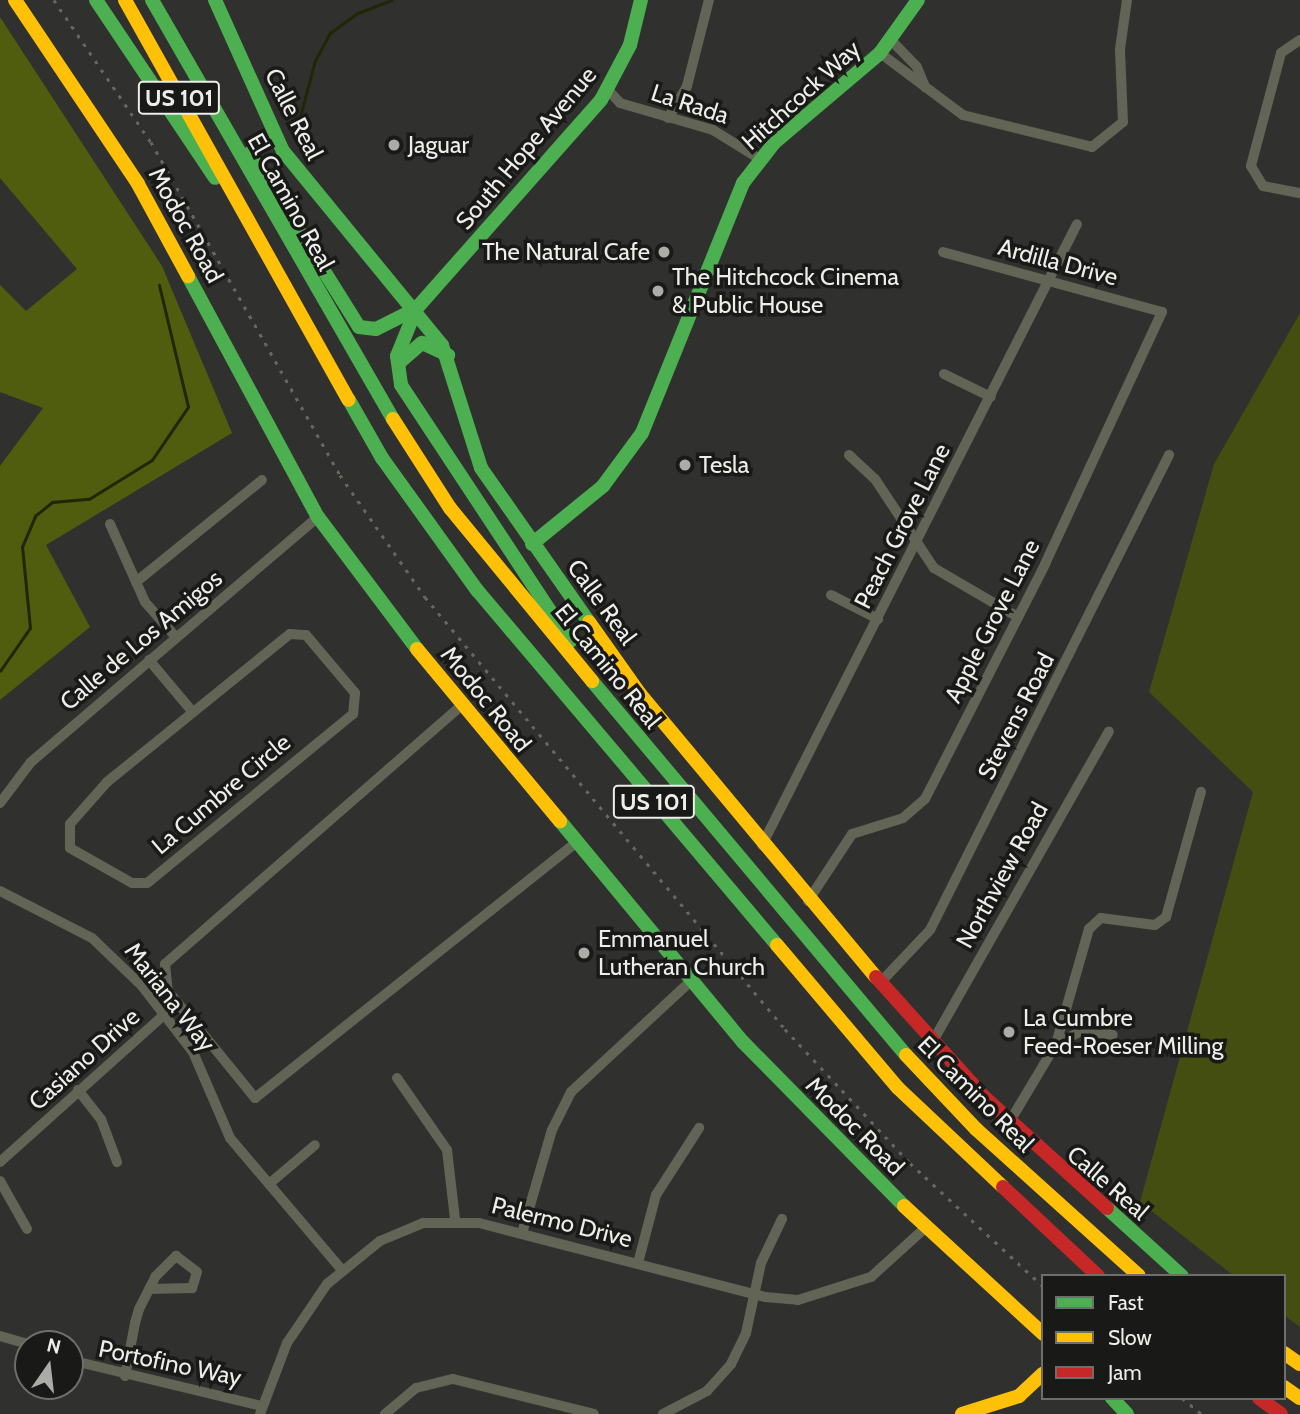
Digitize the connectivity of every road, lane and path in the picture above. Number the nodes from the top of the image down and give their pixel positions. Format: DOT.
graph roads {
  1 [pos="15,0"];
  2 [pos="96,0"];
  3 [pos="125,0"];
  4 [pos="152,0"];
  5 [pos="215,0"];
  6 [pos="641,0"];
  7 [pos="709,0"];
  8 [pos="918,0"];
  9 [pos="1127,0"];
  10 [pos="891,40"];
  11 [pos="1300,40"];
  12 [pos="880,53"];
  13 [pos="925,88"];
  14 [pos="608,90"];
  15 [pos="668,118"];
  16 [pos="224,129"];
  17 [pos="760,159"];
  18 [pos="1300,193"];
  19 [pos="232,195"];
  20 [pos="1077,224"];
  21 [pos="943,252"];
  22 [pos="1049,281"];
  23 [pos="416,309"];
  24 [pos="1163,312"];
  25 [pos="448,355"];
  26 [pos="396,370"];
  27 [pos="944,374"];
  28 [pos="991,397"];
  29 [pos="849,455"];
  30 [pos="1168,455"];
  31 [pos="262,480"];
  32 [pos="318,517"];
  33 [pos="110,524"];
  34 [pos="532,544"];
  35 [pos="917,546"];
  36 [pos="136,582"];
  37 [pos="831,594"];
  38 [pos="1018,617"];
  39 [pos="878,619"];
  40 [pos="175,636"];
  41 [pos="149,660"];
  42 [pos="586,674"];
  43 [pos="462,705"];
  44 [pos="191,710"];
  45 [pos="1109,731"];
  46 [pos="1201,792"];
  47 [pos="0,803"];
  48 [pos="576,843"];
  49 [pos="762,845"];
  50 [pos="0,891"];
  51 [pos="808,901"];
  52 [pos="691,981"];
  53 [pos="880,983"];
  54 [pos="164,1015"];
  55 [pos="1113,1035"];
  56 [pos="933,1041"];
  57 [pos="1056,1044"];
  58 [pos="397,1078"];
  59 [pos="78,1090"];
  60 [pos="1010,1121"];
  61 [pos="699,1128"];
  62 [pos="315,1145"];
  63 [pos="0,1162"];
  64 [pos="117,1162"];
  65 [pos="0,1181"];
  66 [pos="269,1184"];
  67 [pos="455,1219"];
  68 [pos="782,1219"];
  69 [pos="925,1228"];
  70 [pos="27,1229"];
  71 [pos="522,1233"];
  72 [pos="638,1263"];
  73 [pos="342,1270"];
  74 [pos="1096,1274"];
  75 [pos="1137,1274"];
  76 [pos="1180,1274"];
  77 [pos="149,1289"];
  78 [pos="753,1292"];
  79 [pos="1041,1332"];
  80 [pos="84,1364"];
  81 [pos="125,1376"];
  82 [pos="1041,1376"];
  83 [pos="1114,1400"];
  84 [pos="1262,1400"];
  85 [pos="261,1410"];
  86 [pos="385,1414"];
  87 [pos="594,1414"];
  88 [pos="663,1414"];
  89 [pos="962,1414"];
  90 [pos="1127,1414"];
  91 [pos="1281,1414"];
  1 -- 32 [label="main road, Modoc Road"];
  2 -- 19 [label="main road"];
  3 -- 19 [label="main road, El Camino Real / US 101"];
  4 -- 16 [label="main road, El Camino Real / US 101"];
  5 -- 23 [label="main road, Calle Real"];
  6 -- 14 [label="main road, South Hope Avenue"];
  7 -- 15 [label="street"];
  8 -- 10 [label="main road, Hitchcock Way"];
  9 -- 13 [label="street"];
  10 -- 12 [label="main road, Hitchcock Way"];
  10 -- 13 [label="street"];
  11 -- 18 [label="street"];
  12 -- 13 [label="street"];
  12 -- 17 [label="main road, Hitchcock Way"];
  14 -- 15 [label="street, La Rada"];
  14 -- 23 [label="main road, South Hope Avenue"];
  15 -- 17 [label="street, La Rada"];
  16 -- 23 [label="main road"];
  16 -- 42 [label="main road, El Camino Real / US 101"];
  17 -- 34 [label="main road, Hitchcock Way"];
  19 -- 74 [label="main road, El Camino Real / US 101"];
  20 -- 22 [label="street, Peach Grove Lane"];
  21 -- 22 [label="street, Ardilla Drive"];
  22 -- 24 [label="street, Ardilla Drive"];
  22 -- 28 [label="street, Peach Grove Lane"];
  23 -- 25 [label="main road, Calle Real"];
  23 -- 26 [label="main road"];
  24 -- 38 [label="street, Apple Grove Lane"];
  25 -- 26 [label="main road"];
  25 -- 34 [label="main road, Calle Real"];
  26 -- 42 [label="main road"];
  27 -- 28 [label="street"];
  28 -- 35 [label="street, Peach Grove Lane"];
  29 -- 35 [label="street"];
  30 -- 53 [label="street, Stevens Road"];
  31 -- 36 [label="street"];
  32 -- 40 [label="street, Calle de Los Amigos"];
  32 -- 43 [label="main road, Modoc Road"];
  33 -- 36 [label="street"];
  34 -- 49 [label="main road, Calle Real"];
  35 -- 38 [label="street"];
  35 -- 39 [label="street, Peach Grove Lane"];
  36 -- 40 [label="street"];
  37 -- 39 [label="street"];
  38 -- 51 [label="street, Apple Grove Lane"];
  39 -- 49 [label="street, Peach Grove Lane"];
  40 -- 41 [label="street, Calle de Los Amigos"];
  41 -- 44 [label="street"];
  41 -- 47 [label="street, Calle de Los Amigos"];
  42 -- 75 [label="main road, El Camino Real / US 101"];
  43 -- 48 [label="main road, Modoc Road"];
  43 -- 48 [label="street"];
  44 -- 44 [label="street, La Cumbre Circle"];
  45 -- 56 [label="street, Northview Road"];
  46 -- 57 [label="street"];
  48 -- 52 [label="main road, Modoc Road"];
  49 -- 51 [label="main road, Calle Real"];
  50 -- 54 [label="street, Mariana Way"];
  51 -- 53 [label="main road, Calle Real"];
  52 -- 69 [label="main road, Modoc Road"];
  52 -- 71 [label="street"];
  53 -- 56 [label="main road, Calle Real"];
  54 -- 59 [label="street, Casiano Drive"];
  54 -- 66 [label="street, Mariana Way"];
  55 -- 57 [label="street"];
  56 -- 60 [label="main road, Calle Real"];
  57 -- 60 [label="street"];
  58 -- 67 [label="street"];
  59 -- 63 [label="street, Casiano Drive"];
  59 -- 64 [label="street"];
  60 -- 76 [label="main road, Calle Real"];
  61 -- 72 [label="street"];
  62 -- 66 [label="street"];
  65 -- 70 [label="street"];
  66 -- 73 [label="street, Mariana Way"];
  67 -- 71 [label="street, Palermo Drive"];
  67 -- 73 [label="street, Palermo Drive"];
  68 -- 78 [label="street"];
  69 -- 78 [label="street, Palermo Drive"];
  69 -- 79 [label="main road, Modoc Road"];
  71 -- 72 [label="street, Palermo Drive"];
  72 -- 78 [label="street, Palermo Drive"];
  73 -- 85 [label="street, Palermo Drive"];
  77 -- 77 [label="street"];
  77 -- 81 [label="street"];
  78 -- 88 [label="street"];
  80 -- 81 [label="street, Portofino Way"];
  81 -- 85 [label="street, Portofino Way"];
  82 -- 89 [label="main road"];
  83 -- 90 [label="main road"];
  84 -- 91 [label="main road"];
  86 -- 87 [label="street"];
}
